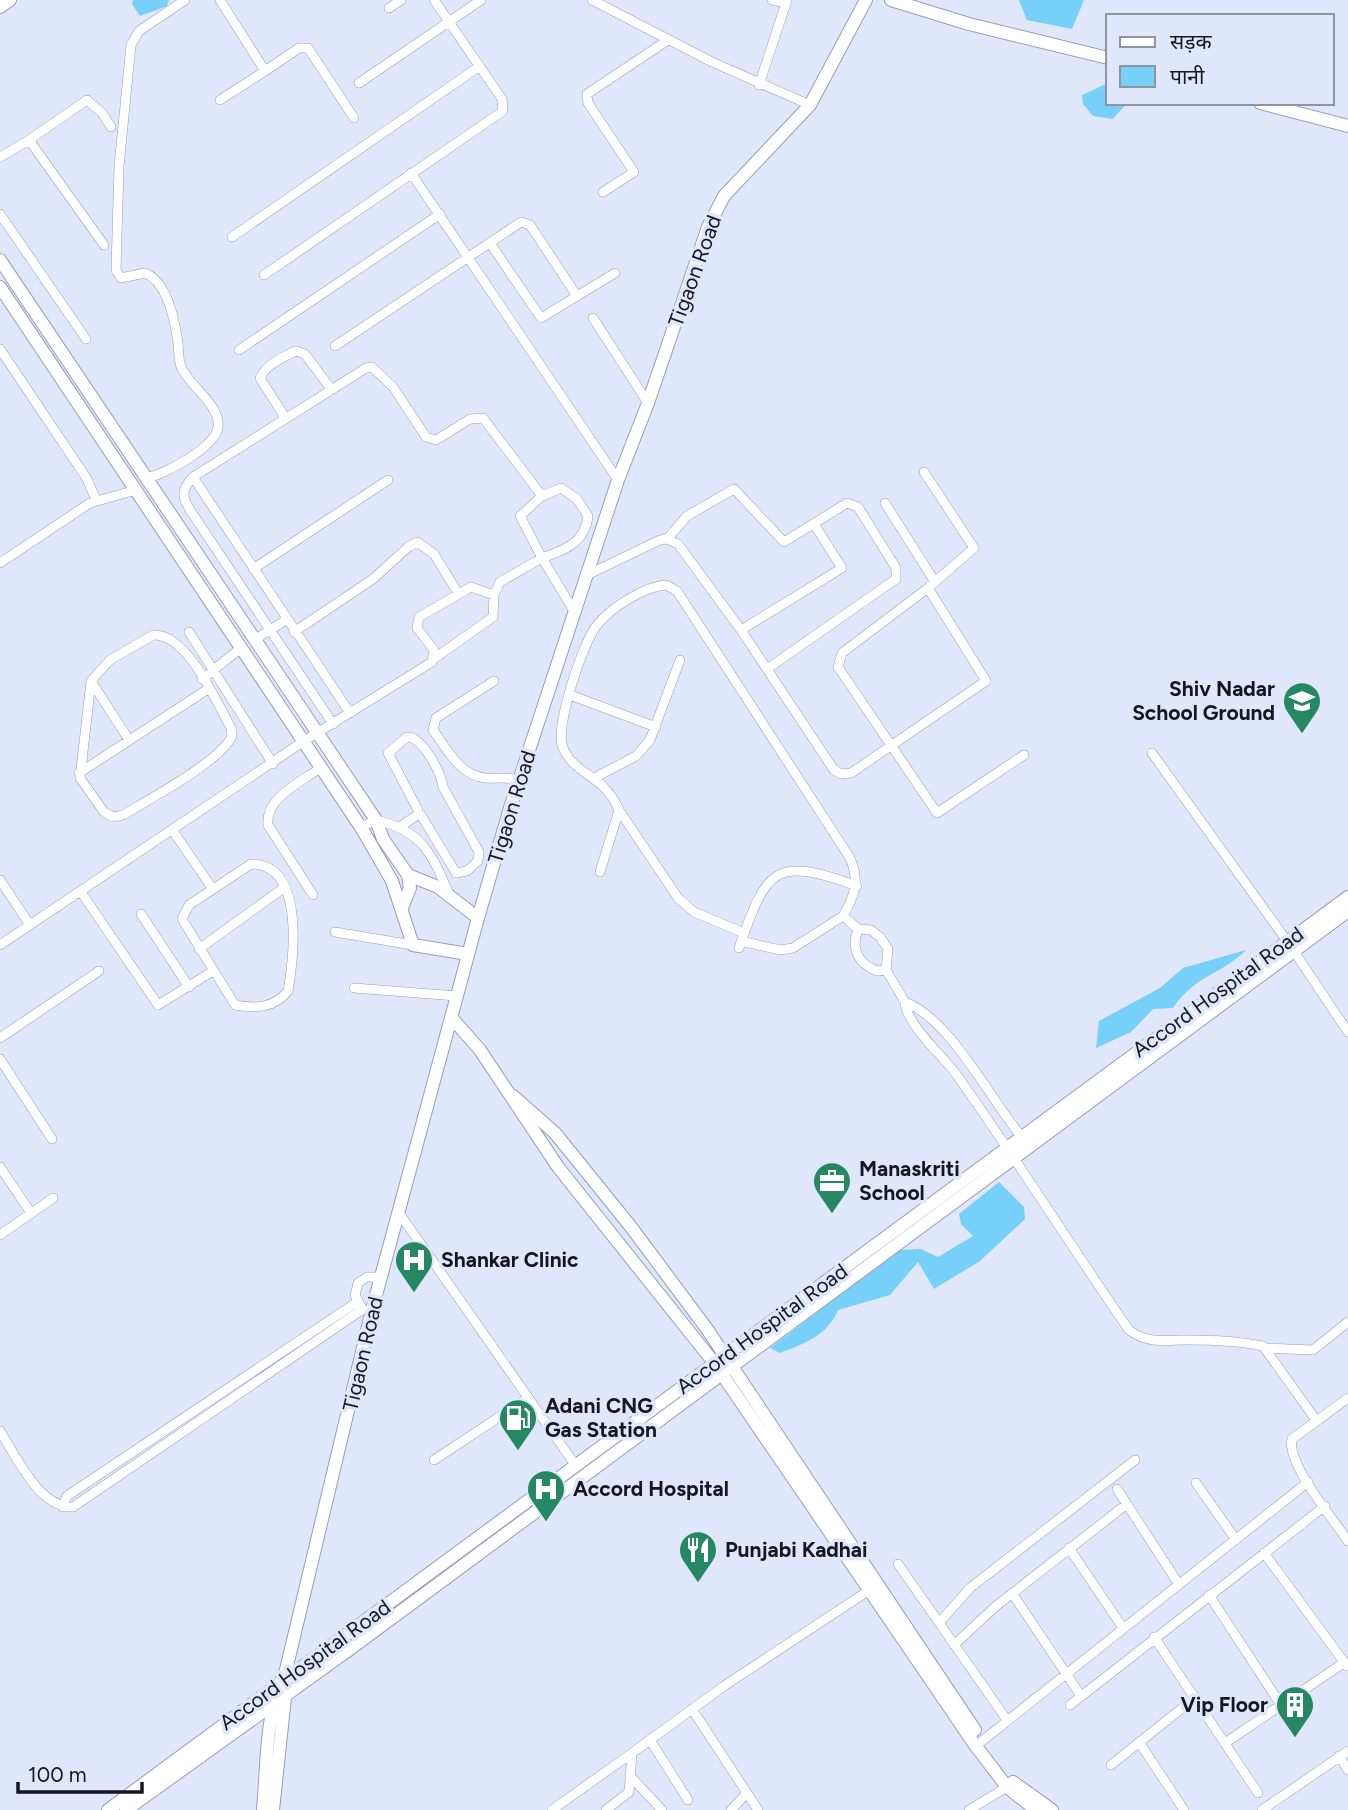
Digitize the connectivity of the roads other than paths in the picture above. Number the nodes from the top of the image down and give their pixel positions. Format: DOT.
graph roads {
  1 [pos="10,0"];
  2 [pos="185,0"];
  3 [pos="220,0"];
  4 [pos="401,0"];
  5 [pos="433,0"];
  6 [pos="481,0"];
  7 [pos="592,0"];
  8 [pos="772,0"];
  9 [pos="866,0"];
  10 [pos="891,0"];
  11 [pos="787,1"];
  12 [pos="0,7"];
  13 [pos="389,8"];
  14 [pos="449,22"];
  15 [pos="668,40"];
  16 [pos="1106,58"];
  17 [pos="480,66"];
  18 [pos="265,71"];
  19 [pos="359,83"];
  20 [pos="759,85"];
  21 [pos="220,100"];
  22 [pos="810,104"];
  23 [pos="1266,105"];
  24 [pos="354,118"];
  25 [pos="1348,126"];
  26 [pos="111,127"];
  27 [pos="29,140"];
  28 [pos="0,158"];
  29 [pos="411,173"];
  30 [pos="603,192"];
  31 [pos="0,214"];
  32 [pos="440,214"];
  33 [pos="232,237"];
  34 [pos="490,243"];
  35 [pos="104,245"];
  36 [pos="469,258"];
  37 [pos="0,260"];
  38 [pos="615,273"];
  39 [pos="264,275"];
  40 [pos="0,287"];
  41 [pos="577,296"];
  42 [pos="593,318"];
  43 [pos="86,339"];
  44 [pos="335,346"];
  45 [pos="0,349"];
  46 [pos="239,349"];
  47 [pos="331,389"];
  48 [pos="648,403"];
  49 [pos="286,419"];
  50 [pos="924,472"];
  51 [pos="193,477"];
  52 [pos="146,478"];
  53 [pos="388,480"];
  54 [pos="618,480"];
  55 [pos="136,490"];
  56 [pos="542,496"];
  57 [pos="96,500"];
  58 [pos="885,503"];
  59 [pos="814,524"];
  60 [pos="667,539"];
  61 [pos="542,558"];
  62 [pos="0,563"];
  63 [pos="253,569"];
  64 [pos="589,574"];
  65 [pos="931,585"];
  66 [pos="458,593"];
  67 [pos="494,596"];
  68 [pos="574,611"];
  69 [pos="286,620"];
  70 [pos="270,629"];
  71 [pos="741,630"];
  72 [pos="189,632"];
  73 [pos="294,632"];
  74 [pos="254,640"];
  75 [pos="241,648"];
  76 [pos="435,658"];
  77 [pos="680,660"];
  78 [pos="215,669"];
  79 [pos="767,669"];
  80 [pos="202,679"];
  81 [pos="91,681"];
  82 [pos="494,681"];
  83 [pos="208,689"];
  84 [pos="570,695"];
  85 [pos="350,713"];
  86 [pos="333,724"];
  87 [pos="656,727"];
  88 [pos="318,733"];
  89 [pos="130,740"];
  90 [pos="304,741"];
  91 [pos="894,744"];
  92 [pos="1152,753"];
  93 [pos="1024,755"];
  94 [pos="274,764"];
  95 [pos="320,768"];
  96 [pos="79,774"];
  97 [pos="596,777"];
  98 [pos="520,781"];
  99 [pos="620,810"];
  100 [pos="418,814"];
  101 [pos="376,820"];
  102 [pos="401,826"];
  103 [pos="361,827"];
  104 [pos="173,831"];
  105 [pos="600,872"];
  106 [pos="408,874"];
  107 [pos="0,880"];
  108 [pos="857,886"];
  109 [pos="285,887"];
  110 [pos="212,888"];
  111 [pos="81,892"];
  112 [pos="313,895"];
  113 [pos="450,895"];
  114 [pos="1348,897"];
  115 [pos="402,908"];
  116 [pos="1348,911"];
  117 [pos="141,914"];
  118 [pos="843,916"];
  119 [pos="478,918"];
  120 [pos="30,925"];
  121 [pos="858,929"];
  122 [pos="335,932"];
  123 [pos="741,940"];
  124 [pos="0,945"];
  125 [pos="413,945"];
  126 [pos="1291,946"];
  127 [pos="199,949"];
  128 [pos="468,954"];
  129 [pos="886,970"];
  130 [pos="99,971"];
  131 [pos="213,971"];
  132 [pos="189,987"];
  133 [pos="354,988"];
  134 [pos="457,996"];
  135 [pos="905,1002"];
  136 [pos="451,1017"];
  137 [pos="1348,1032"];
  138 [pos="0,1038"];
  139 [pos="0,1059"];
  140 [pos="508,1091"];
  141 [pos="52,1139"];
  142 [pos="1025,1141"];
  143 [pos="1011,1151"];
  144 [pos="0,1167"];
  145 [pos="53,1198"];
  146 [pos="31,1213"];
  147 [pos="399,1213"];
  148 [pos="0,1234"];
  149 [pos="380,1277"];
  150 [pos="364,1307"];
  151 [pos="1348,1322"];
  152 [pos="1267,1348"];
  153 [pos="724,1365"];
  154 [pos="528,1398"];
  155 [pos="1348,1398"];
  156 [pos="1316,1420"];
  157 [pos="1,1434"];
  158 [pos="434,1460"];
  159 [pos="1135,1460"];
  160 [pos="576,1466"];
  161 [pos="1308,1482"];
  162 [pos="1196,1483"];
  163 [pos="1117,1489"];
  164 [pos="1127,1504"];
  165 [pos="1325,1506"];
  166 [pos="1236,1540"];
  167 [pos="1348,1541"];
  168 [pos="1069,1548"];
  169 [pos="1264,1553"];
  170 [pos="898,1564"];
  171 [pos="1178,1583"];
  172 [pos="874,1587"];
  173 [pos="1012,1593"];
  174 [pos="1209,1595"];
  175 [pos="939,1623"];
  176 [pos="1123,1628"];
  177 [pos="1154,1637"];
  178 [pos="954,1646"];
  179 [pos="1346,1665"];
  180 [pos="1066,1674"];
  181 [pos="283,1683"];
  182 [pos="1081,1696"];
  183 [pos="1196,1697"];
  184 [pos="1070,1705"];
  185 [pos="1281,1705"];
  186 [pos="692,1709"];
  187 [pos="1007,1720"];
  188 [pos="650,1740"];
  189 [pos="982,1741"];
  190 [pos="1139,1742"];
  191 [pos="1225,1743"];
  192 [pos="632,1753"];
  193 [pos="1344,1754"];
  194 [pos="1111,1765"];
  195 [pos="1348,1770"];
  196 [pos="631,1777"];
  197 [pos="1007,1787"];
  198 [pos="747,1793"];
  199 [pos="1258,1793"];
  200 [pos="688,1800"];
  201 [pos="107,1810"];
  202 [pos="126,1810"];
  203 [pos="263,1810"];
  204 [pos="273,1810"];
  205 [pos="552,1810"];
  206 [pos="606,1810"];
  207 [pos="662,1810"];
  208 [pos="731,1810"];
  209 [pos="758,1810"];
  210 [pos="969,1810"];
  211 [pos="1036,1810"];
  212 [pos="1052,1810"];
  213 [pos="1184,1810"];
  214 [pos="1262,1810"];
  1 -- 12 [label="street"];
  2 -- 52 [label="street"];
  3 -- 18 [label="street"];
  4 -- 13 [label="street"];
  5 -- 14 [label="street"];
  6 -- 14 [label="street"];
  7 -- 15 [label="street"];
  8 -- 11 [label="street"];
  9 -- 22 [label="street, Tigaon Road"];
  10 -- 16 [label="street"];
  11 -- 20 [label="street"];
  14 -- 17 [label="street"];
  14 -- 19 [label="street"];
  15 -- 20 [label="street"];
  15 -- 30 [label="street"];
  17 -- 29 [label="street"];
  17 -- 33 [label="street"];
  18 -- 21 [label="street"];
  18 -- 24 [label="street"];
  20 -- 22 [label="street"];
  22 -- 48 [label="street, Tigaon Road"];
  23 -- 25 [label="street"];
  26 -- 27 [label="street"];
  27 -- 28 [label="street"];
  27 -- 35 [label="street"];
  29 -- 32 [label="street"];
  29 -- 39 [label="street"];
  31 -- 43 [label="street"];
  32 -- 36 [label="street"];
  32 -- 46 [label="street"];
  34 -- 36 [label="street"];
  34 -- 41 [label="street"];
  34 -- 41 [label="street"];
  36 -- 44 [label="street"];
  36 -- 54 [label="street"];
  37 -- 52 [label="street"];
  38 -- 41 [label="street"];
  40 -- 55 [label="street"];
  42 -- 48 [label="street"];
  45 -- 57 [label="street"];
  47 -- 49 [label="street"];
  47 -- 49 [label="street"];
  47 -- 56 [label="street"];
  48 -- 54 [label="street, Tigaon Road"];
  49 -- 51 [label="street"];
  50 -- 65 [label="street"];
  51 -- 63 [label="street"];
  51 -- 70 [label="street"];
  52 -- 74 [label="street"];
  53 -- 63 [label="street"];
  54 -- 64 [label="street, Tigaon Road"];
  55 -- 57 [label="street"];
  55 -- 75 [label="street"];
  56 -- 61 [label="street"];
  56 -- 61 [label="street"];
  57 -- 62 [label="street"];
  58 -- 65 [label="street"];
  59 -- 60 [label="street"];
  59 -- 71 [label="street"];
  59 -- 79 [label="street"];
  60 -- 64 [label="street"];
  60 -- 71 [label="street"];
  61 -- 67 [label="street"];
  61 -- 68 [label="street"];
  63 -- 69 [label="street"];
  64 -- 68 [label="street, Tigaon Road"];
  65 -- 91 [label="street"];
  65 -- 91 [label="street"];
  66 -- 67 [label="street"];
  66 -- 73 [label="street"];
  66 -- 76 [label="street"];
  67 -- 76 [label="street"];
  68 -- 98 [label="street, Tigaon Road"];
  69 -- 70 [label="street"];
  69 -- 73 [label="street"];
  70 -- 74 [label="street"];
  70 -- 86 [label="street"];
  71 -- 79 [label="street"];
  72 -- 78 [label="street"];
  73 -- 85 [label="street"];
  74 -- 88 [label="street"];
  75 -- 78 [label="street"];
  75 -- 90 [label="street"];
  76 -- 85 [label="street"];
  77 -- 87 [label="street"];
  78 -- 80 [label="street"];
  78 -- 94 [label="street"];
  79 -- 91 [label="street"];
  80 -- 81 [label="street"];
  80 -- 83 [label="street"];
  81 -- 89 [label="street"];
  81 -- 96 [label="street"];
  82 -- 98 [label="street"];
  83 -- 89 [label="street"];
  83 -- 96 [label="street"];
  84 -- 87 [label="street"];
  84 -- 97 [label="street"];
  84 -- 108 [label="street"];
  85 -- 86 [label="street"];
  86 -- 88 [label="street"];
  87 -- 97 [label="street"];
  88 -- 90 [label="street"];
  88 -- 101 [label="street"];
  89 -- 96 [label="street"];
  90 -- 94 [label="street"];
  90 -- 95 [label="street"];
  91 -- 93 [label="street"];
  92 -- 126 [label="street"];
  94 -- 104 [label="street"];
  95 -- 103 [label="street"];
  95 -- 112 [label="street"];
  97 -- 99 [label="street"];
  98 -- 119 [label="street, Tigaon Road"];
  99 -- 105 [label="street"];
  99 -- 123 [label="street"];
  100 -- 100 [label="street"];
  100 -- 102 [label="street"];
  101 -- 102 [label="street"];
  101 -- 103 [label="street"];
  101 -- 106 [label="street"];
  102 -- 113 [label="street"];
  103 -- 115 [label="street"];
  104 -- 110 [label="street"];
  104 -- 111 [label="street"];
  106 -- 113 [label="street"];
  106 -- 115 [label="street"];
  107 -- 120 [label="street"];
  108 -- 118 [label="street"];
  108 -- 123 [label="street"];
  109 -- 110 [label="street"];
  109 -- 127 [label="street"];
  109 -- 131 [label="street"];
  110 -- 127 [label="street"];
  111 -- 120 [label="street"];
  111 -- 132 [label="street"];
  113 -- 119 [label="street"];
  114 -- 126 [label="street, Accord Hospital Road"];
  115 -- 125 [label="street"];
  116 -- 126 [label="street"];
  117 -- 132 [label="street"];
  118 -- 121 [label="street"];
  118 -- 123 [label="street"];
  119 -- 128 [label="street, Tigaon Road"];
  120 -- 124 [label="street"];
  121 -- 129 [label="street"];
  121 -- 129 [label="street"];
  122 -- 125 [label="street"];
  125 -- 128 [label="street"];
  126 -- 137 [label="street"];
  126 -- 142 [label="street, Accord Hospital Road"];
  127 -- 131 [label="street"];
  128 -- 134 [label="street, Tigaon Road"];
  129 -- 135 [label="street"];
  130 -- 138 [label="street"];
  131 -- 132 [label="street"];
  133 -- 134 [label="street"];
  134 -- 136 [label="street, Tigaon Road"];
  135 -- 142 [label="street"];
  135 -- 143 [label="street"];
  136 -- 140 [label="street"];
  136 -- 147 [label="street, Tigaon Road"];
  139 -- 141 [label="street"];
  140 -- 153 [label="street"];
  140 -- 153 [label="street"];
  142 -- 143 [label="street, Accord Hospital Road"];
  143 -- 152 [label="street"];
  143 -- 153 [label="street, Accord Hospital Road"];
  144 -- 146 [label="street"];
  145 -- 146 [label="street"];
  146 -- 148 [label="street"];
  147 -- 149 [label="street, Tigaon Road"];
  147 -- 154 [label="street"];
  149 -- 150 [label="street, Tigaon Road"];
  149 -- 150 [label="street"];
  150 -- 157 [label="street"];
  150 -- 181 [label="street, Tigaon Road"];
  151 -- 152 [label="street"];
  152 -- 156 [label="street"];
  153 -- 160 [label="street, Accord Hospital Road"];
  153 -- 172 [label="street"];
  153 -- 181 [label="street"];
  154 -- 158 [label="street"];
  154 -- 160 [label="street"];
  155 -- 156 [label="street"];
  156 -- 161 [label="street"];
  159 -- 175 [label="street"];
  160 -- 181 [label="street, Accord Hospital Road"];
  161 -- 165 [label="street"];
  161 -- 166 [label="street"];
  162 -- 166 [label="street"];
  163 -- 164 [label="street"];
  164 -- 168 [label="street"];
  164 -- 171 [label="street"];
  165 -- 167 [label="street"];
  165 -- 169 [label="street"];
  166 -- 171 [label="street"];
  168 -- 173 [label="street"];
  168 -- 176 [label="street"];
  169 -- 174 [label="street"];
  169 -- 179 [label="street"];
  170 -- 175 [label="street"];
  171 -- 176 [label="street"];
  172 -- 186 [label="street"];
  172 -- 189 [label="street"];
  172 -- 197 [label="street"];
  173 -- 178 [label="street"];
  173 -- 180 [label="street"];
  174 -- 177 [label="street"];
  174 -- 185 [label="street"];
  175 -- 178 [label="street"];
  176 -- 180 [label="street"];
  177 -- 182 [label="street"];
  177 -- 183 [label="street"];
  178 -- 187 [label="street"];
  179 -- 185 [label="street"];
  180 -- 182 [label="street"];
  180 -- 187 [label="street"];
  181 -- 201 [label="street, Accord Hospital Road"];
  181 -- 202 [label="street"];
  181 -- 203 [label="street"];
  181 -- 204 [label="street"];
  182 -- 184 [label="street"];
  183 -- 190 [label="street"];
  183 -- 191 [label="street"];
  185 -- 191 [label="street"];
  186 -- 188 [label="street"];
  186 -- 198 [label="street"];
  187 -- 189 [label="street"];
  188 -- 192 [label="street"];
  188 -- 200 [label="street"];
  189 -- 212 [label="street"];
  190 -- 194 [label="street"];
  190 -- 213 [label="street"];
  191 -- 199 [label="street"];
  192 -- 196 [label="street"];
  192 -- 205 [label="street"];
  193 -- 195 [label="street"];
  193 -- 214 [label="street"];
  196 -- 206 [label="street"];
  196 -- 207 [label="street"];
  197 -- 210 [label="street"];
  197 -- 211 [label="street"];
  198 -- 208 [label="street"];
  198 -- 209 [label="street"];
}
